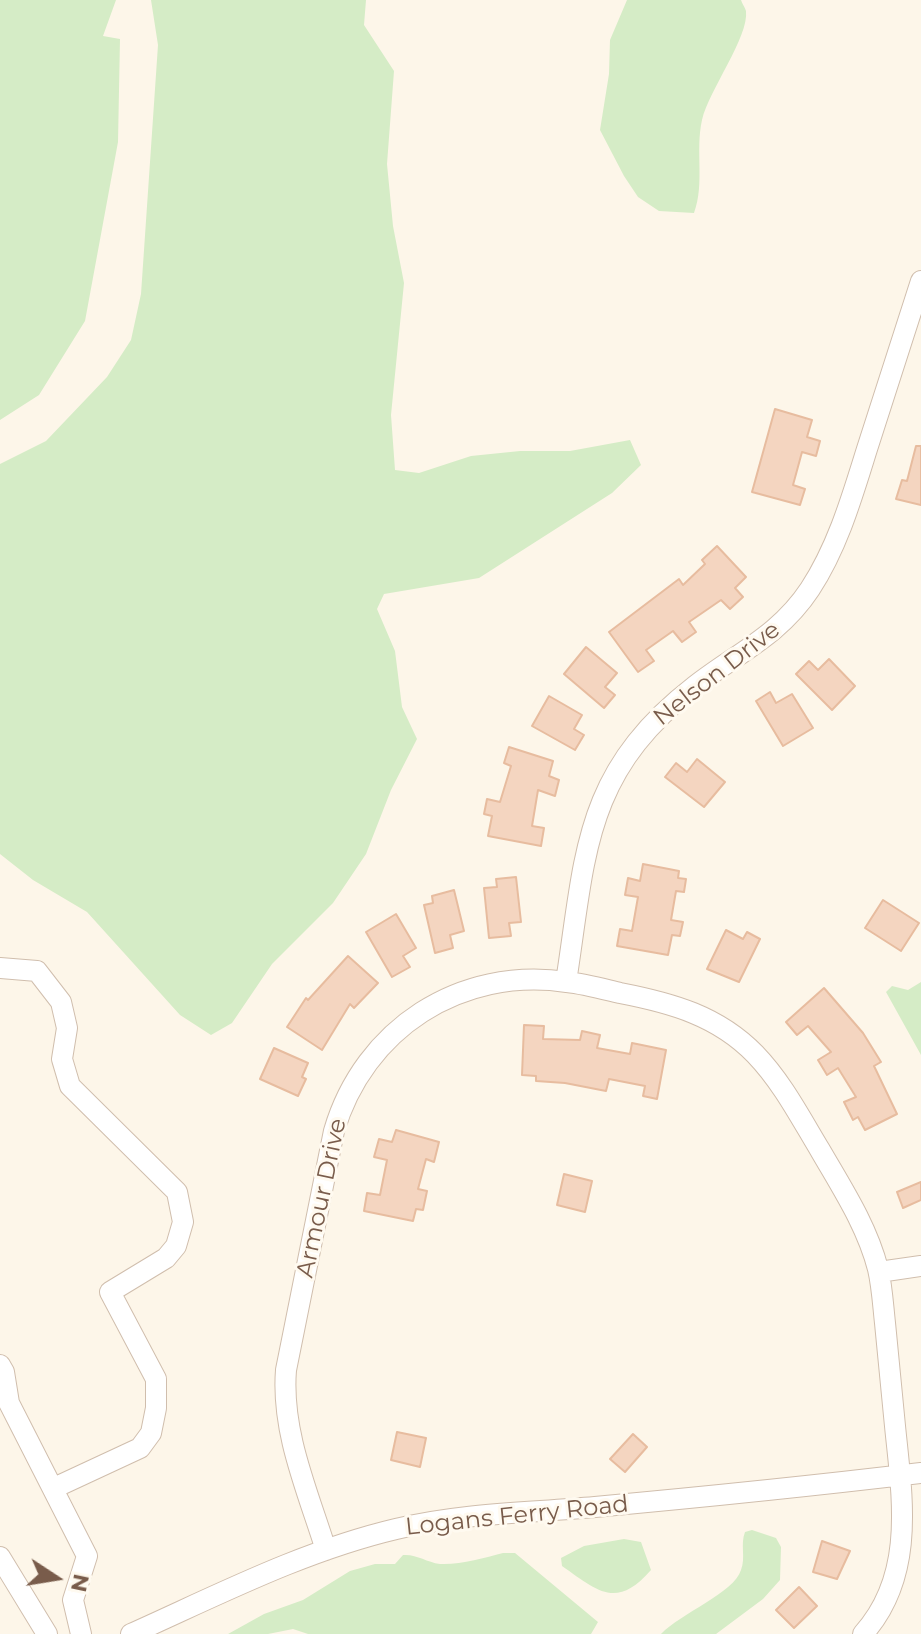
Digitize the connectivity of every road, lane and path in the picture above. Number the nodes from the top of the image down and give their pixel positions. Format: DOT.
graph roads {
  1 [pos="921,281"];
  2 [pos="0,968"];
  3 [pos="566,982"];
  4 [pos="921,1266"];
  5 [pos="879,1272"];
  6 [pos="0,1365"];
  7 [pos="921,1473"];
  8 [pos="900,1475"];
  9 [pos="54,1488"];
  10 [pos="326,1550"];
  11 [pos="0,1557"];
  12 [pos="47,1634"];
  13 [pos="81,1634"];
  14 [pos="131,1634"];
  15 [pos="863,1634"];
  1 -- 3 [label="street, Nelson Drive"];
  2 -- 9 [label="street"];
  3 -- 5 [label="street, Armour Drive"];
  3 -- 10 [label="street, Armour Drive"];
  4 -- 5 [label="street"];
  5 -- 8 [label="street, Armour Drive"];
  6 -- 9 [label="street"];
  7 -- 8 [label="street, Logans Ferry Road"];
  8 -- 10 [label="street, Logans Ferry Road"];
  8 -- 15 [label="street, Armour Drive"];
  9 -- 13 [label="street"];
  10 -- 14 [label="street, Logans Ferry Road"];
  11 -- 12 [label="street"];
}
